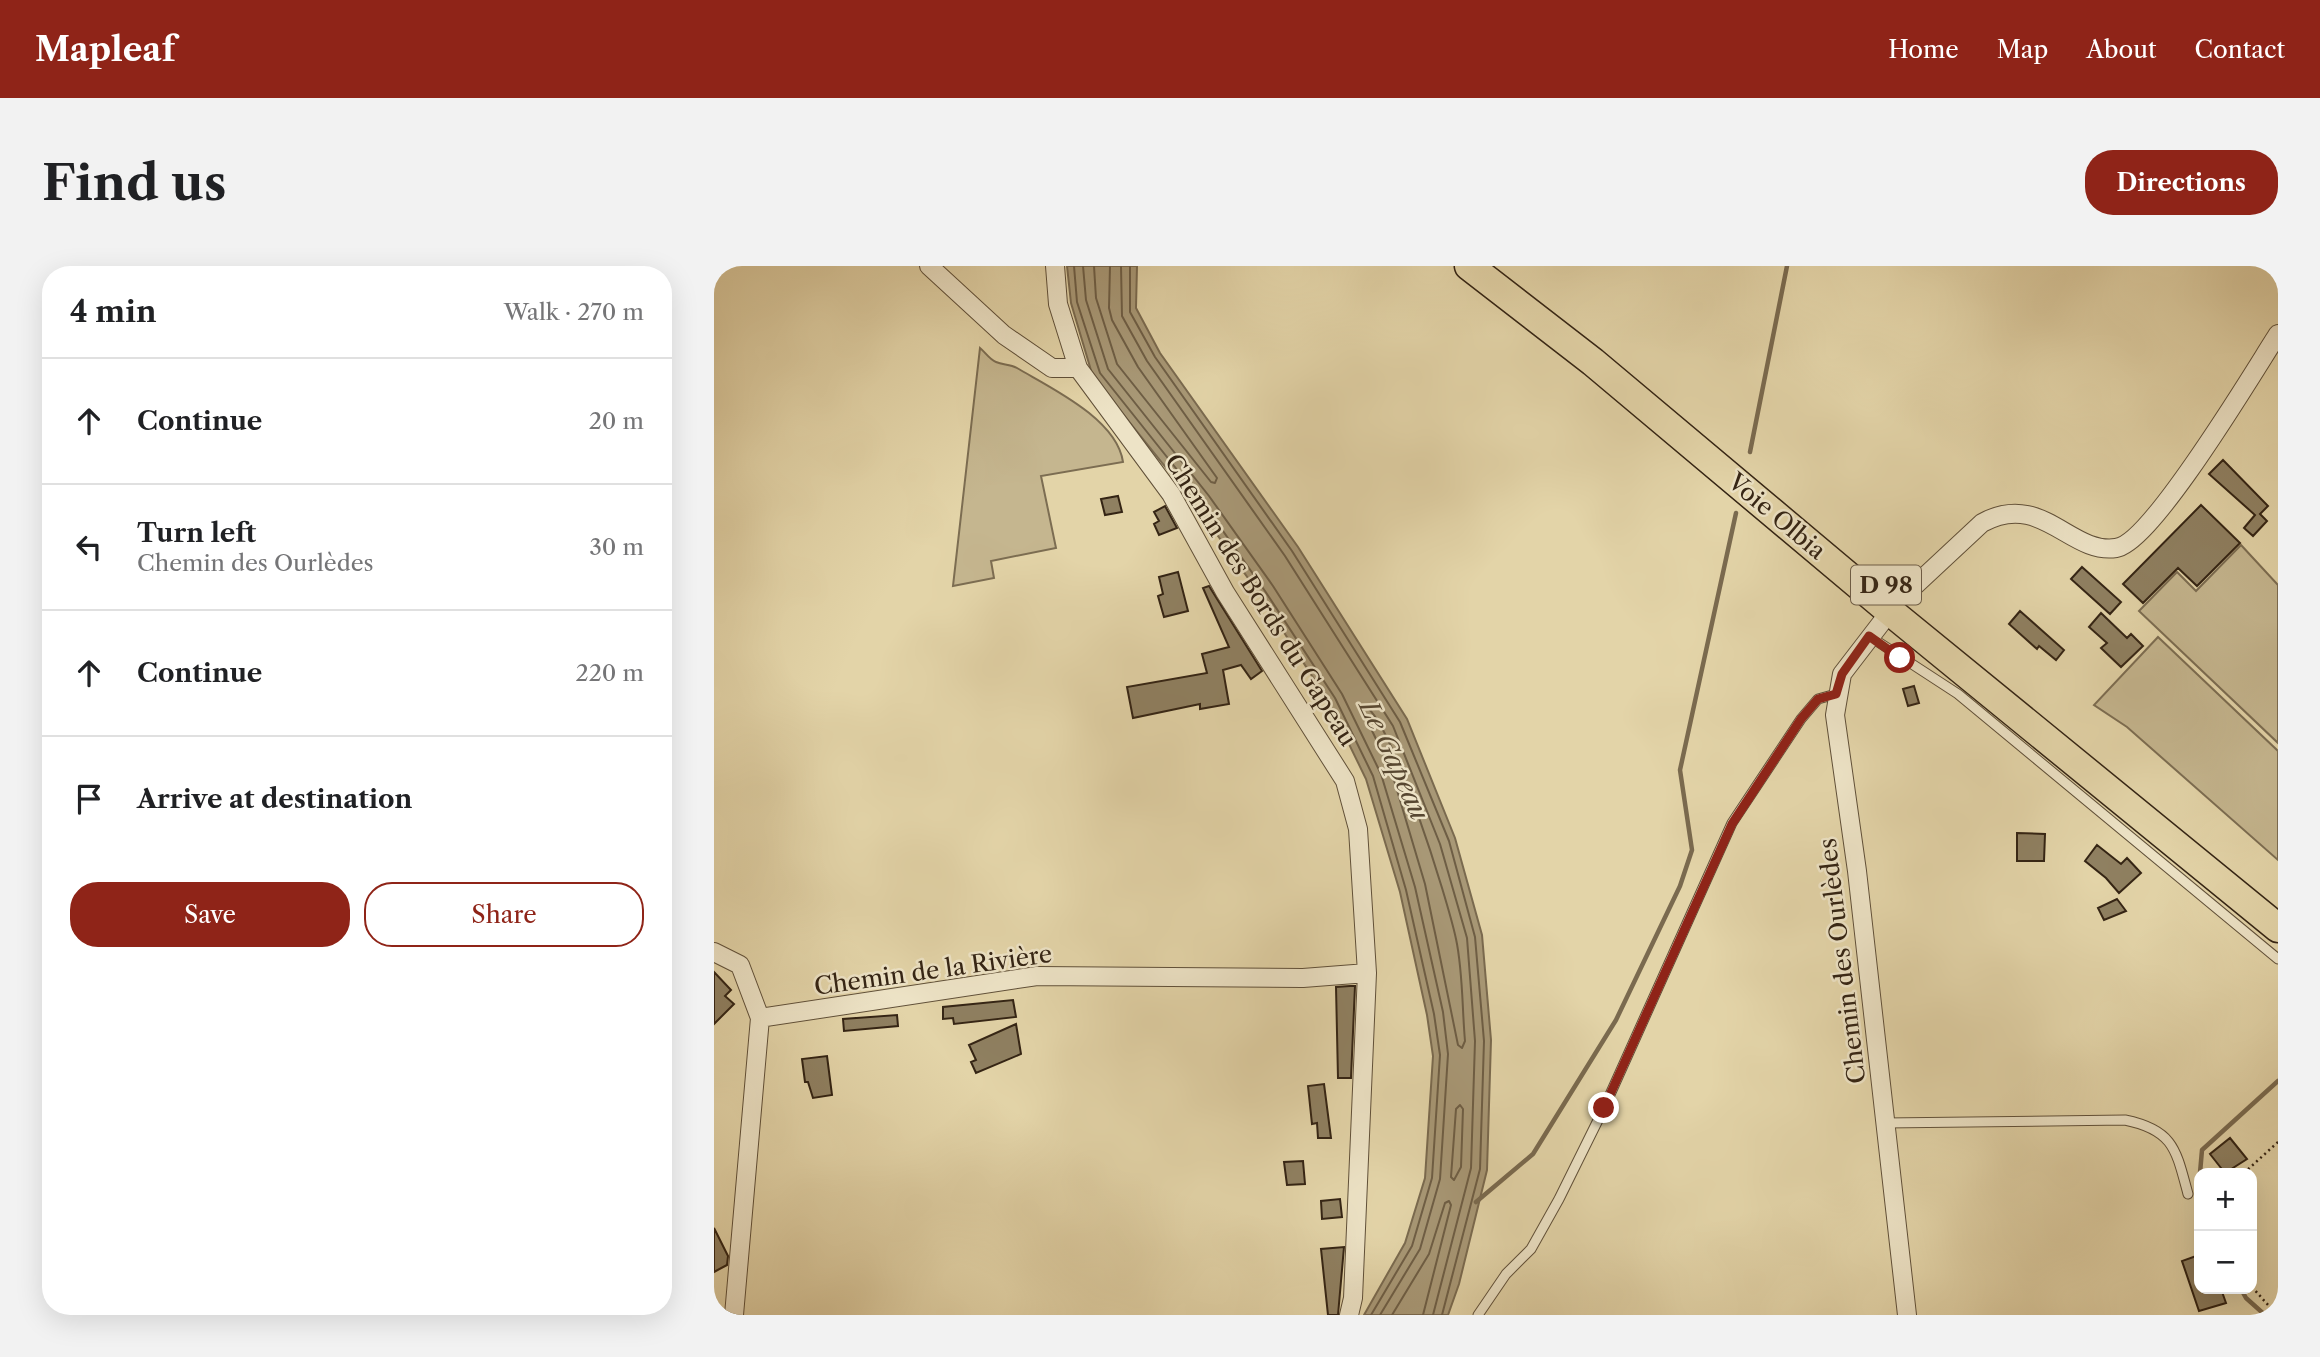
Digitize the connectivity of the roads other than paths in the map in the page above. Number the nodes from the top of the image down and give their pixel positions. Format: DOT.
graph roads {
  1 [pos="929,266"];
  2 [pos="1055,266"];
  3 [pos="1469,266"];
  4 [pos="1488,266"];
  5 [pos="2278,334"];
  6 [pos="1078,369"];
  7 [pos="1908,592"];
  8 [pos="1885,618"];
  9 [pos="1869,636"];
  10 [pos="1836,694"];
  11 [pos="2278,911"];
  12 [pos="2278,928"];
  13 [pos="714,952"];
  14 [pos="2278,958"];
  15 [pos="1367,973"];
  16 [pos="760,1018"];
  17 [pos="1885,1123"];
  18 [pos="2188,1194"];
  19 [pos="734,1315"];
  20 [pos="1349,1315"];
  21 [pos="1478,1315"];
  22 [pos="1907,1315"];
  1 -- 6 [label="street"];
  2 -- 6 [label="street, Chemin des Bords du Gapeau"];
  3 -- 12 [label="highway, Voie Olbia / D 98"];
  4 -- 11 [label="highway, Voie Olbia / D 98"];
  5 -- 7 [label="street"];
  6 -- 15 [label="street, Chemin des Bords du Gapeau"];
  8 -- 9 [label="street, Chemin des Ourlèdes"];
  9 -- 10 [label="street, Chemin des Ourlèdes"];
  9 -- 14 [label="lane"];
  10 -- 17 [label="street, Chemin des Ourlèdes"];
  10 -- 21 [label="lane"];
  13 -- 16 [label="street"];
  15 -- 16 [label="street, Chemin de la Rivière"];
  15 -- 20 [label="street, Chemin des Bords du Gapeau"];
  16 -- 19 [label="street"];
  17 -- 18 [label="lane"];
  17 -- 22 [label="street, Chemin des Ourlèdes"];
}
